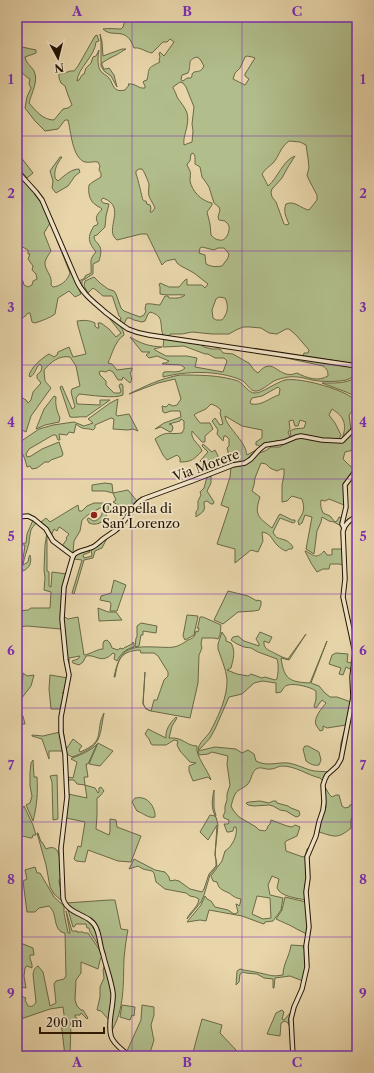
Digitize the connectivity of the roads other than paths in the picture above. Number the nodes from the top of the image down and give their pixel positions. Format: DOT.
graph roads {
  1 [pos="17,171"];
  2 [pos="357,366"];
  3 [pos="357,426"];
  4 [pos="357,469"];
  5 [pos="17,516"];
  6 [pos="357,516"];
  7 [pos="344,528"];
  8 [pos="73,556"];
  9 [pos="129,1056"];
  10 [pos="293,1056"];
  1 -- 2 [label="street"];
  3 -- 8 [label="street, Via Morere"];
  4 -- 7 [label="street"];
  5 -- 8 [label="street"];
  6 -- 7 [label="street"];
  7 -- 10 [label="street"];
  8 -- 9 [label="street"];
}
